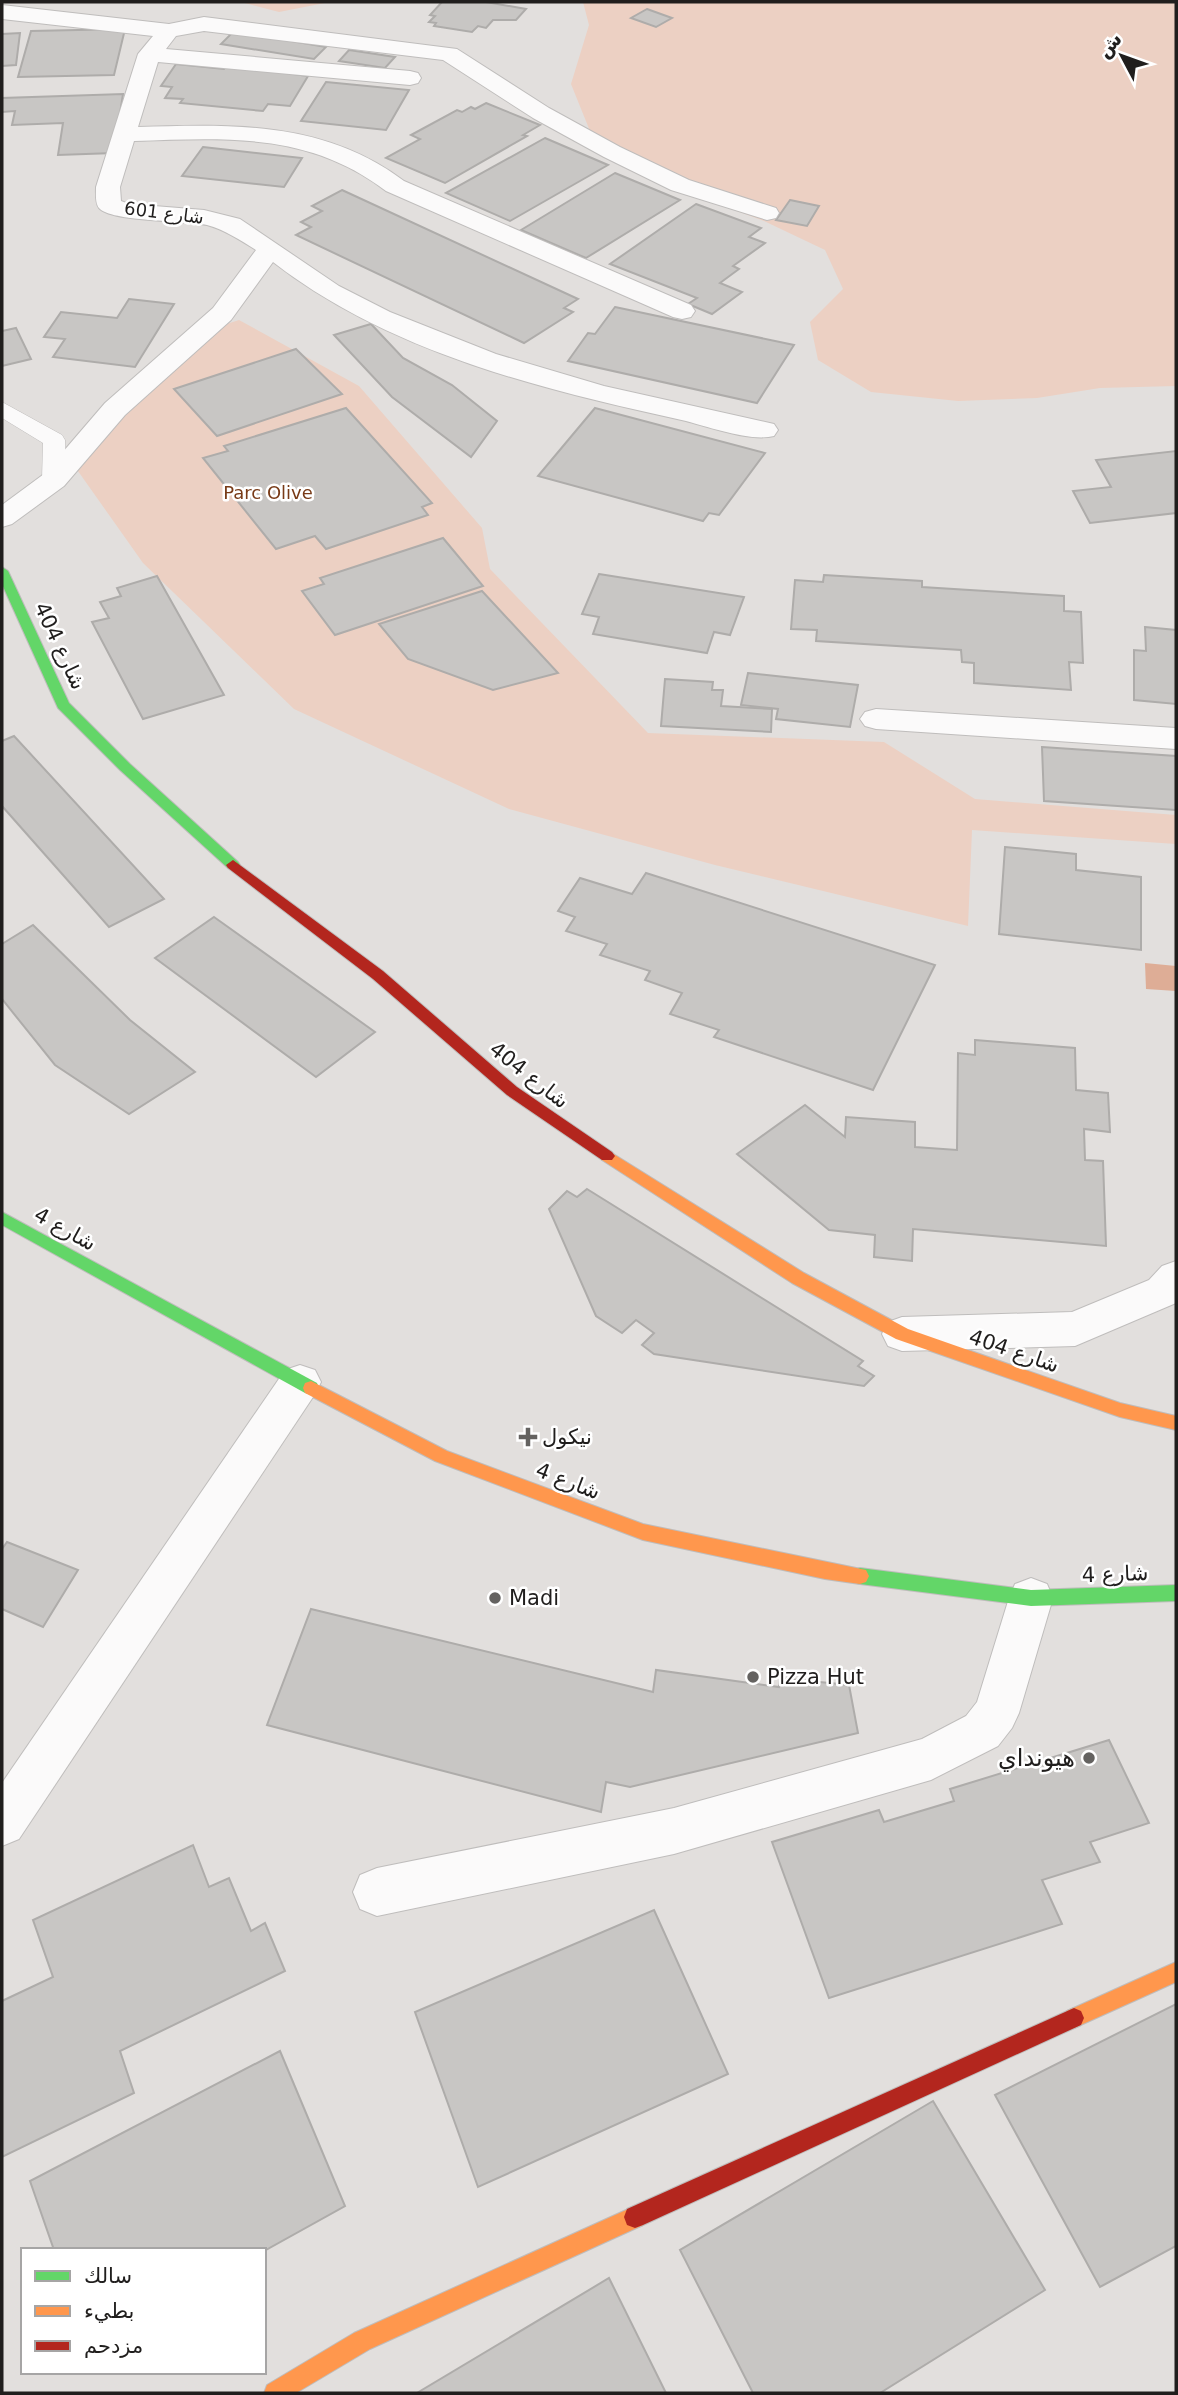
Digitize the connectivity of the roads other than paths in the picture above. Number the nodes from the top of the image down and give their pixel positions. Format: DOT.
graph roads {
  1 [pos="2,12"];
  2 [pos="169,31"];
  3 [pos="149,54"];
  4 [pos="410,78"];
  5 [pos="126,134"];
  6 [pos="767,213"];
  7 [pos="270,248"];
  8 [pos="682,311"];
  9 [pos="2,409"];
  10 [pos="764,430"];
  11 [pos="54,480"];
  12 [pos="2,518"];
  13 [pos="2,570"];
  14 [pos="876,719"];
  15 [pos="1176,739"];
  16 [pos="2,1218"];
  17 [pos="1176,1277"];
  18 [pos="902,1334"];
  19 [pos="300,1382"];
  20 [pos="1176,1423"];
  21 [pos="1176,1593"];
  22 [pos="1031,1598"];
  23 [pos="2,1822"];
  24 [pos="377,1892"];
  25 [pos="1176,1972"];
  26 [pos="275,2393"];
  1 -- 2 [label="street"];
  2 -- 3 [label="street, شارع 601"];
  2 -- 6 [label="street"];
  3 -- 4 [label="street"];
  3 -- 5 [label="street, شارع 601"];
  5 -- 7 [label="street, شارع 601"];
  5 -- 8 [label="street"];
  7 -- 10 [label="street"];
  7 -- 11 [label="street"];
  9 -- 11 [label="lane"];
  11 -- 12 [label="street"];
  13 -- 18 [label="street, شارع 404"];
  14 -- 15 [label="street"];
  16 -- 19 [label="street, شارع 4"];
  17 -- 18 [label="street"];
  18 -- 20 [label="street, شارع 404"];
  19 -- 22 [label="street, شارع 4"];
  19 -- 23 [label="street"];
  21 -- 22 [label="street, شارع 4"];
  22 -- 24 [label="street"];
  25 -- 26 [label="street"];
}
